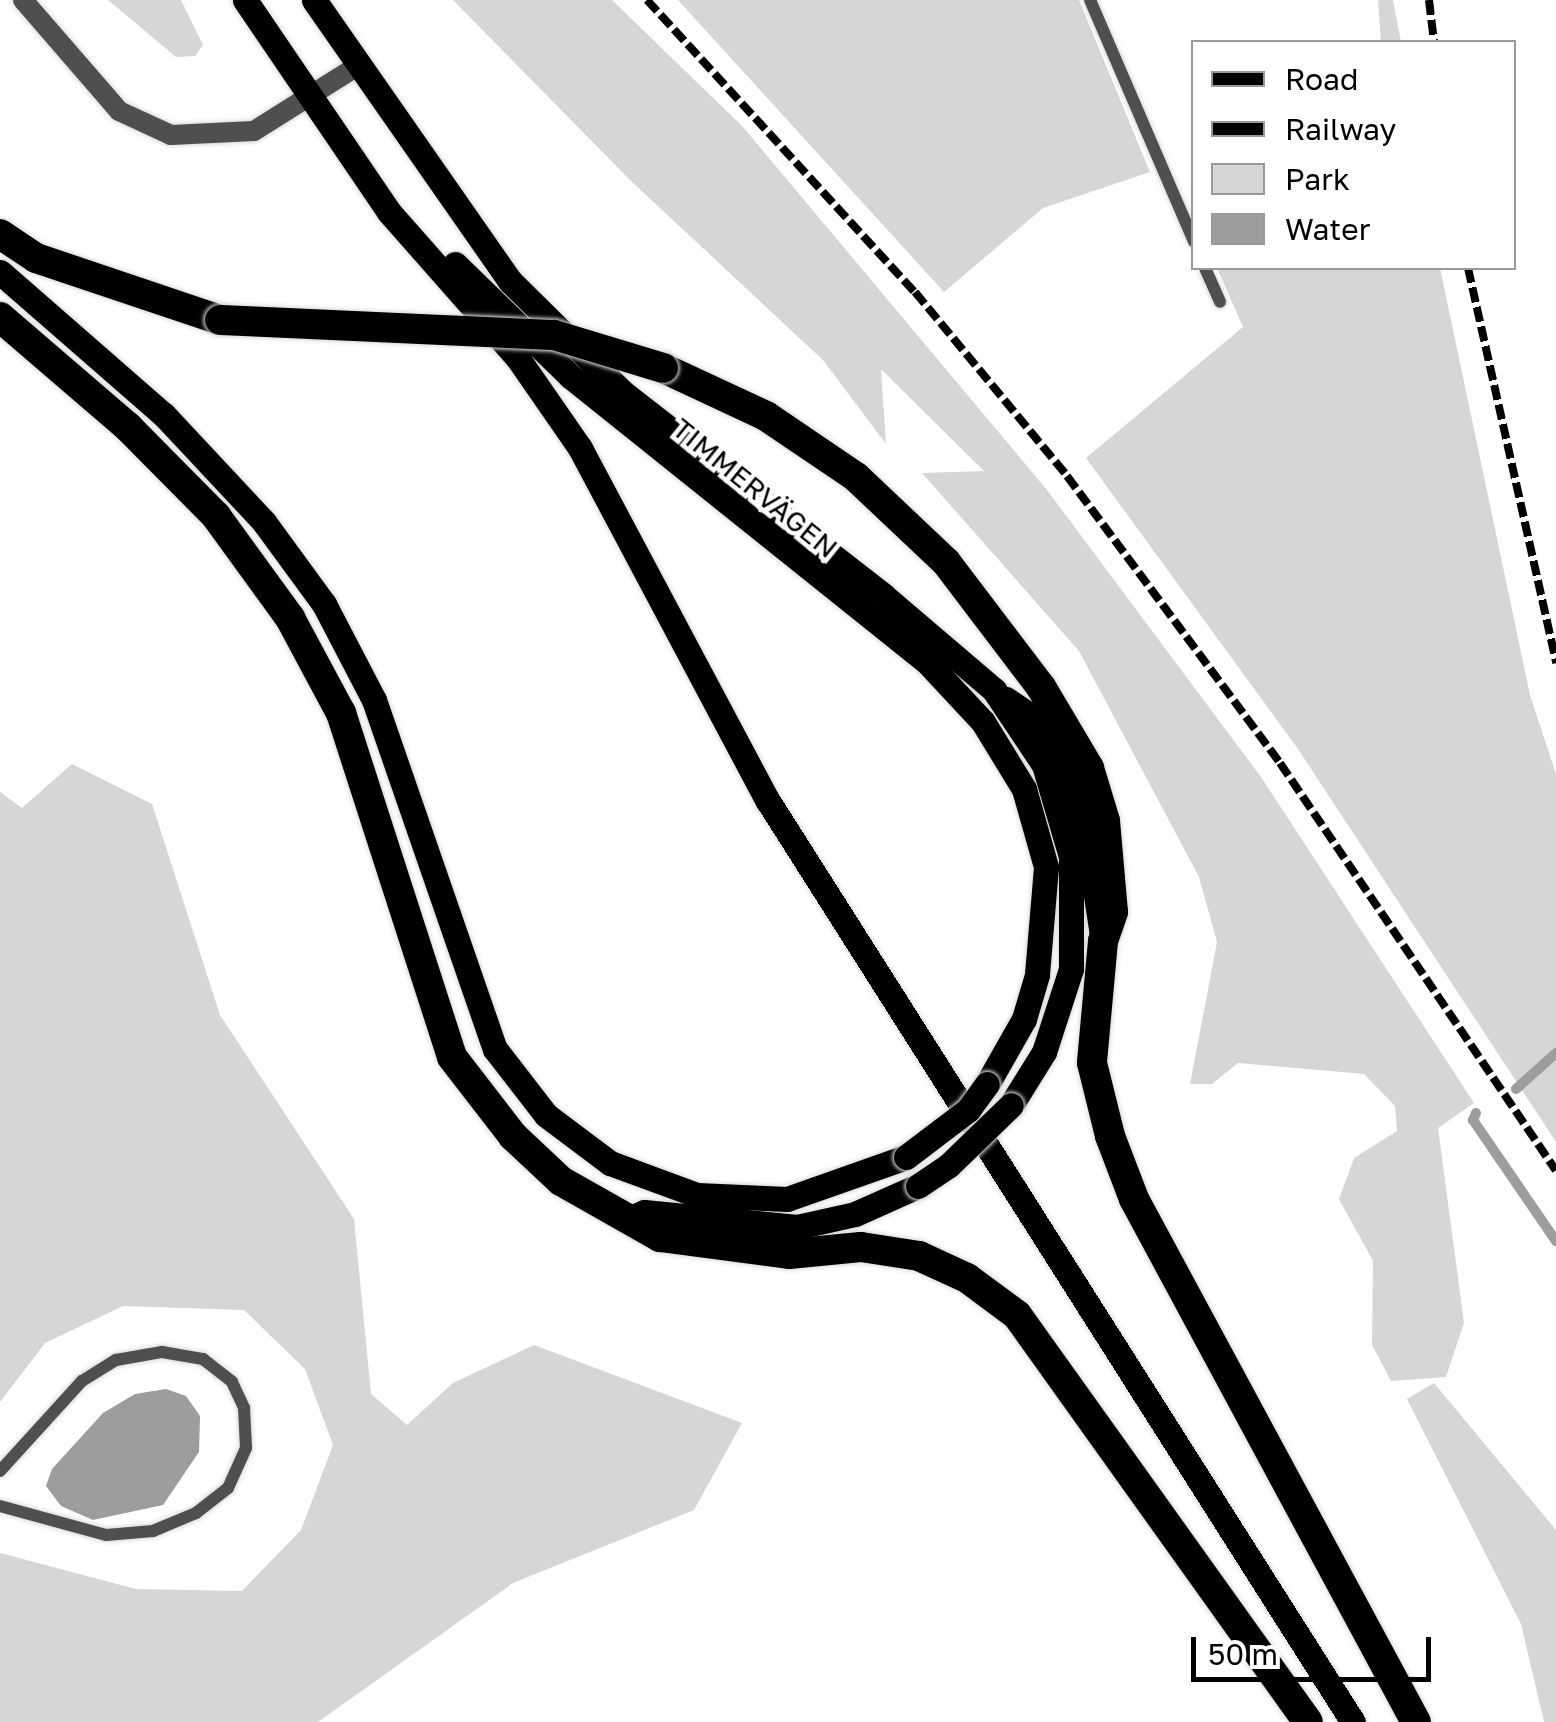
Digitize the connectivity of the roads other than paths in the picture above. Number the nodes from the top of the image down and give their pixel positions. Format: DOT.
graph roads {
  1 [pos="23,0"];
  2 [pos="245,0"];
  3 [pos="314,0"];
  4 [pos="1090,0"];
  5 [pos="359,65"];
  6 [pos="310,98"];
  7 [pos="378,194"];
  8 [pos="0,234"];
  9 [pos="1191,235"];
  10 [pos="1205,270"];
  11 [pos="0,272"];
  12 [pos="1220,302"];
  13 [pos="0,317"];
  14 [pos="994,690"];
  15 [pos="1103,941"];
  16 [pos="633,1217"];
  17 [pos="0,1471"];
  18 [pos="0,1506"];
  19 [pos="1308,1722"];
  20 [pos="1353,1722"];
  21 [pos="1416,1722"];
  1 -- 6 [label="street"];
  2 -- 6 [label="main road, TIMMERVÄGEN"];
  3 -- 5 [label="main road, TIMMERVÄGEN"];
  4 -- 9 [label="lane"];
  5 -- 6 [label="street"];
  5 -- 14 [label="main road, TIMMERVÄGEN"];
  6 -- 7 [label="main road, TIMMERVÄGEN"];
  7 -- 11 [label="main road, TIMMERVÄGEN, bridge"];
  7 -- 20 [label="main road"];
  8 -- 15 [label="highway, bridge"];
  10 -- 12 [label="lane"];
  13 -- 16 [label="highway"];
  14 -- 15 [label="main road"];
  14 -- 16 [label="main road, TIMMERVÄGEN, bridge"];
  15 -- 21 [label="highway"];
  16 -- 19 [label="highway"];
  17 -- 18 [label="lane"];
}
